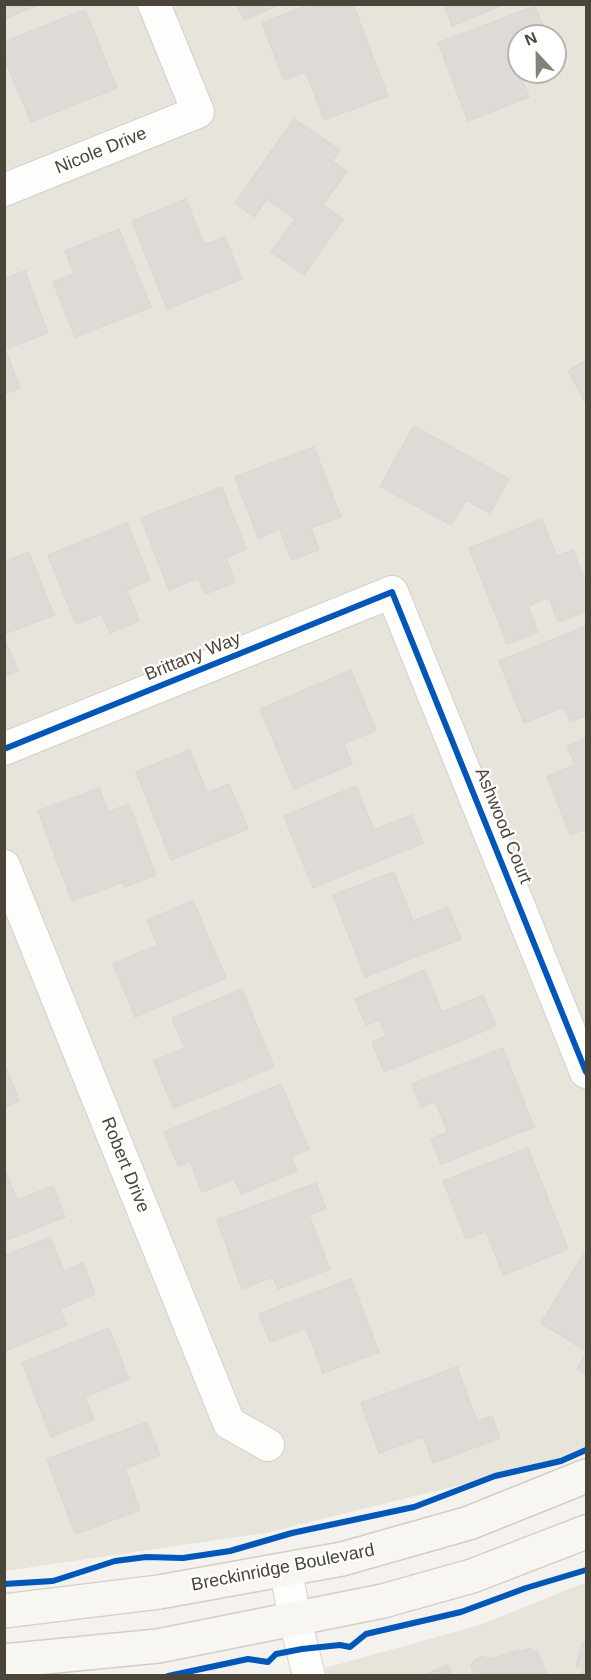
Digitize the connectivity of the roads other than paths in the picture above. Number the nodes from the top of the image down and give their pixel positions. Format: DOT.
graph roads {
  1 [pos="154,4"];
  2 [pos="4,190"];
  3 [pos="393,592"];
  4 [pos="4,749"];
  5 [pos="4,866"];
  6 [pos="586,1072"];
  7 [pos="268,1445"];
  8 [pos="586,1476"];
  9 [pos="586,1532"];
  10 [pos="286,1570"];
  11 [pos="4,1611"];
  12 [pos="295,1620"];
  13 [pos="4,1661"];
  14 [pos="309,1676"];
  1 -- 2 [label="street, Nicole Drive"];
  3 -- 4 [label="street, Brittany Way"];
  3 -- 6 [label="street, Ashwood Court"];
  5 -- 7 [label="street, Robert Drive"];
  8 -- 10 [label="street, Breckinridge Boulevard"];
  9 -- 12 [label="street"];
  10 -- 11 [label="street, Breckinridge Boulevard"];
  10 -- 12 [label="street"];
  12 -- 13 [label="street"];
  12 -- 14 [label="street"];
}
